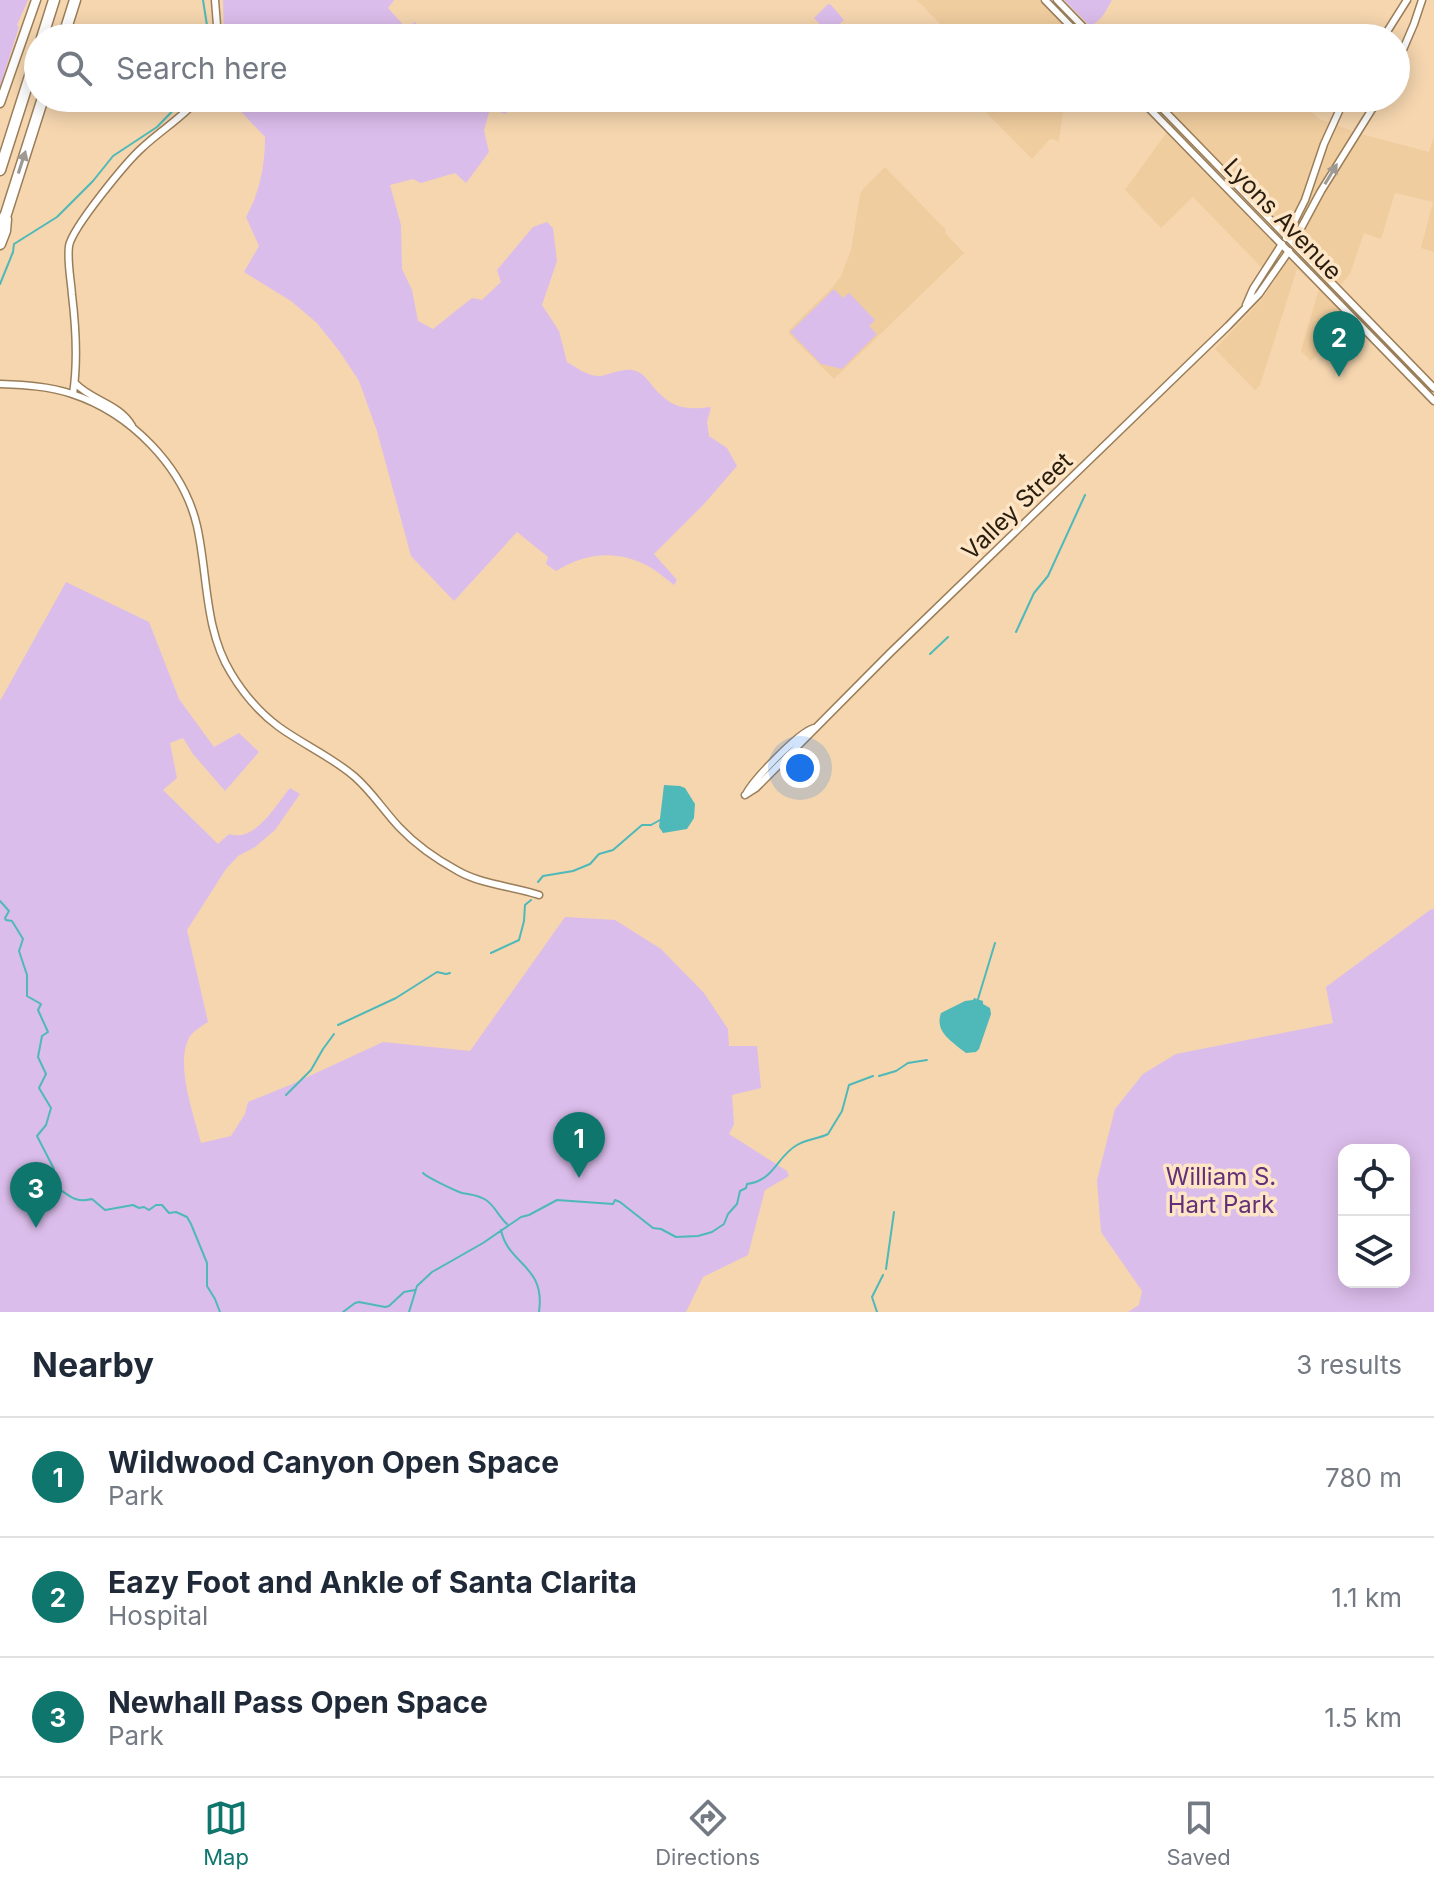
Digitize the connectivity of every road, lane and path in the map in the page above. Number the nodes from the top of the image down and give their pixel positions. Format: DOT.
graph roads {
  1 [pos="36,0"];
  2 [pos="54,0"];
  3 [pos="75,0"];
  4 [pos="215,0"];
  5 [pos="1045,0"];
  6 [pos="1057,0"];
  7 [pos="1407,0"];
  8 [pos="1422,0"];
  9 [pos="28,24"];
  10 [pos="46,24"];
  11 [pos="67,24"];
  12 [pos="217,24"];
  13 [pos="1068,24"];
  14 [pos="1080,24"];
  15 [pos="1392,24"];
  16 [pos="1410,33"];
  17 [pos="24,34"];
  18 [pos="24,96"];
  19 [pos="0,103"];
  20 [pos="39,112"];
  21 [pos="186,112"];
  22 [pos="1153,112"];
  23 [pos="1166,112"];
  24 [pos="1338,112"];
  25 [pos="1370,112"];
  26 [pos="1183,130"];
  27 [pos="1175,134"];
  28 [pos="10,141"];
  29 [pos="0,154"];
  30 [pos="0,170"];
  31 [pos="6,214"];
  32 [pos="0,226"];
  33 [pos="1287,236"];
  34 [pos="1293,243"];
  35 [pos="0,244"];
  36 [pos="1282,244"];
  37 [pos="1289,251"];
  38 [pos="1244,308"];
  39 [pos="75,383"];
  40 [pos="0,384"];
  41 [pos="1434,388"];
  42 [pos="73,394"];
  43 [pos="1434,401"];
  44 [pos="134,429"];
  45 [pos="814,728"];
  46 [pos="539,895"];
  1 -- 9 [label="main road"];
  2 -- 10 [label="highway"];
  3 -- 11 [label="highway"];
  4 -- 12 [label="street"];
  5 -- 13 [label="street"];
  6 -- 14 [label="street"];
  7 -- 15 [label="street"];
  8 -- 16 [label="street"];
  17 -- 19 [label="main road"];
  18 -- 28 [label="highway"];
  31 -- 20 [label="highway, one-way"];
  21 -- 39 [label="street"];
  22 -- 27 [label="street, Lyons Avenue"];
  23 -- 26 [label="street, Lyons Avenue"];
  24 -- 33 [label="street, Valley Street"];
  34 -- 25 [label="street, Valley Street, one-way"];
  26 -- 27 [label="street"];
  26 -- 33 [label="street, Lyons Avenue"];
  27 -- 36 [label="street, Lyons Avenue"];
  28 -- 29 [label="highway"];
  28 -- 30 [label="highway"];
  31 -- 32 [label="highway"];
  31 -- 35 [label="highway"];
  33 -- 34 [label="street, Lyons Avenue"];
  33 -- 36 [label="street, Valley Street"];
  34 -- 37 [label="street, Valley Street"];
  34 -- 41 [label="street, Lyons Avenue"];
  36 -- 37 [label="street, Lyons Avenue"];
  36 -- 38 [label="street, Valley Street"];
  37 -- 38 [label="street, Valley Street"];
  37 -- 43 [label="street, Lyons Avenue"];
  38 -- 45 [label="street, Valley Street"];
  39 -- 42 [label="street"];
  39 -- 44 [label="street"];
  40 -- 42 [label="street"];
  42 -- 44 [label="street"];
  44 -- 46 [label="street"];
  45 -- 45 [label="street, Valley Street"];
}
